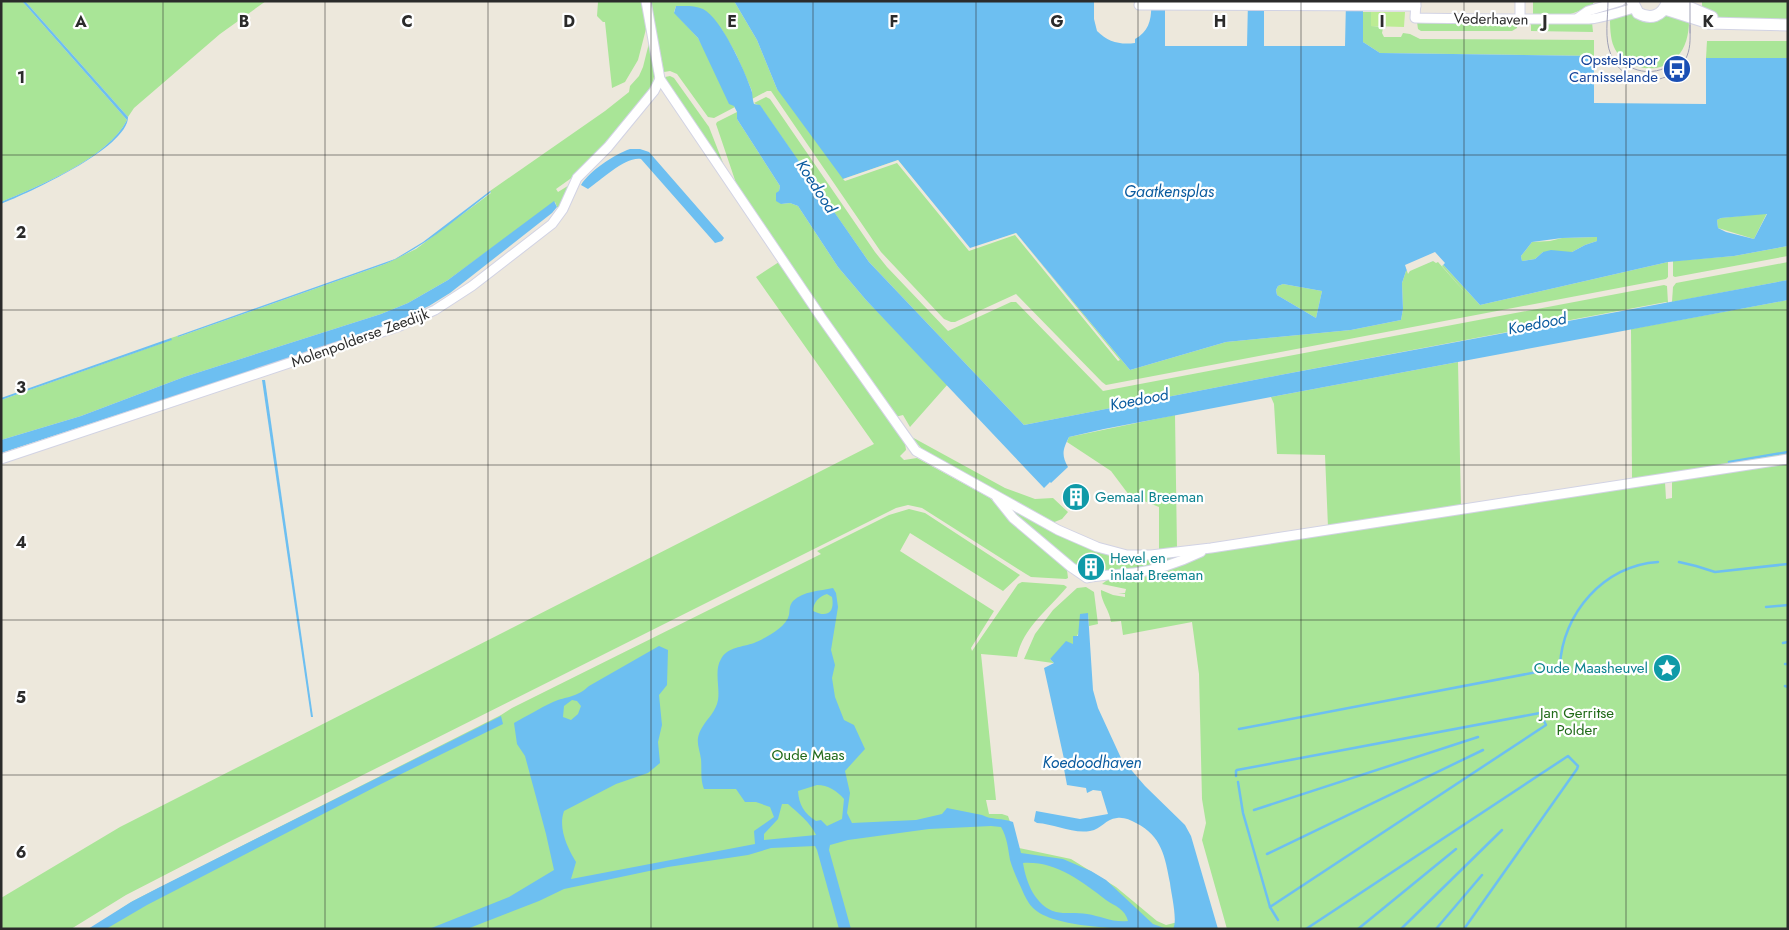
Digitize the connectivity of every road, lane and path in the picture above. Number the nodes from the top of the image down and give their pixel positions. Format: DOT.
graph roads {
  1 [pos="646,1"];
  2 [pos="1520,1"];
  3 [pos="1621,1"];
  4 [pos="1674,1"];
  5 [pos="1206,3"];
  6 [pos="1305,3"];
  7 [pos="1416,4"];
  8 [pos="1139,5"];
  9 [pos="1633,5"];
  10 [pos="1666,5"];
  11 [pos="1578,18"];
  12 [pos="1520,20"];
  13 [pos="1722,23"];
  14 [pos="1788,25"];
  15 [pos="660,79"];
  16 [pos="1,459"];
  17 [pos="1788,459"];
  18 [pos="996,497"];
  19 [pos="1211,548"];
  1 -- 15 [label="street"];
  2 -- 12 [label="street"];
  3 -- 11 [label="street, Vederhaven"];
  4 -- 13 [label="street"];
  5 -- 6 [label="street"];
  5 -- 8 [label="street"];
  6 -- 7 [label="street"];
  7 -- 12 [label="street, Vederhaven"];
  9 -- 10 [label="street"];
  9 -- 11 [label="street, Vederhaven"];
  10 -- 13 [label="street"];
  11 -- 12 [label="street, Vederhaven"];
  13 -- 14 [label="street"];
  15 -- 16 [label="street, Molenpolderse Zeedijk"];
  15 -- 18 [label="street"];
  17 -- 19 [label="street"];
  18 -- 19 [label="street"];
  18 -- 19 [label="street"];
}
